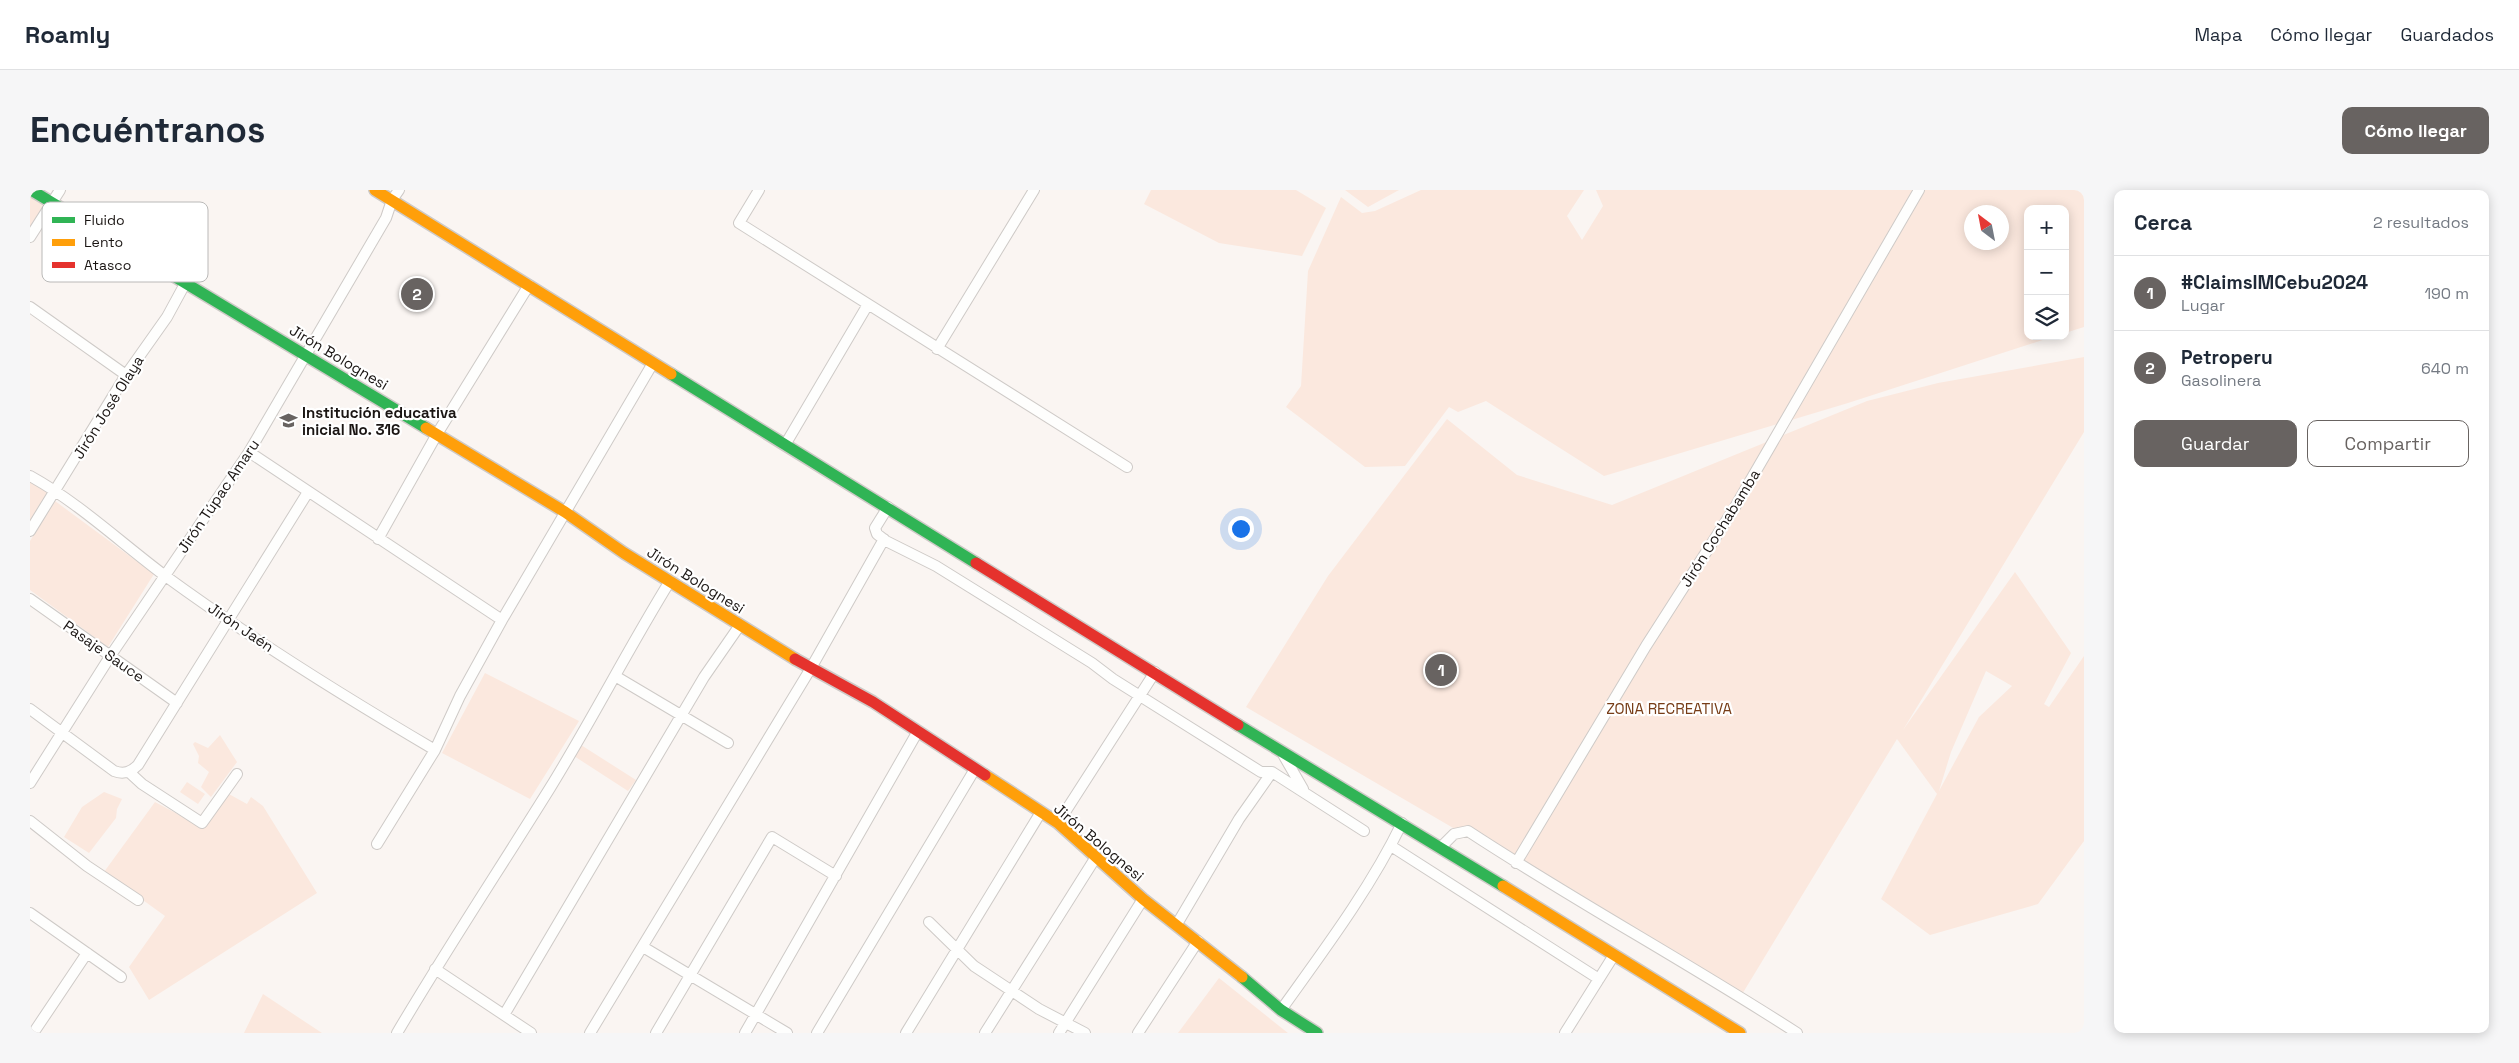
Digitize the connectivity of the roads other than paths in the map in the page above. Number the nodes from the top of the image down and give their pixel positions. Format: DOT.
graph roads {
  1 [pos="31,190"];
  2 [pos="60,190"];
  3 [pos="375,190"];
  4 [pos="399,190"];
  5 [pos="759,190"];
  6 [pos="1034,190"];
  7 [pos="1919,190"];
  8 [pos="392,200"];
  9 [pos="51,202"];
  10 [pos="54,202"];
  11 [pos="42,219"];
  12 [pos="30,237"];
  13 [pos="186,282"];
  14 [pos="529,285"];
  15 [pos="868,306"];
  16 [pos="30,307"];
  17 [pos="937,349"];
  18 [pos="306,354"];
  19 [pos="652,363"];
  20 [pos="126,375"];
  21 [pos="437,434"];
  22 [pos="785,445"];
  23 [pos="249,452"];
  24 [pos="1127,467"];
  25 [pos="30,476"];
  26 [pos="56,491"];
  27 [pos="308,492"];
  28 [pos="888,507"];
  29 [pos="565,512"];
  30 [pos="30,531"];
  31 [pos="378,539"];
  32 [pos="884,539"];
  33 [pos="165,575"];
  34 [pos="670,581"];
  35 [pos="30,599"];
  36 [pos="230,619"];
  37 [pos="502,620"];
  38 [pos="740,625"];
  39 [pos="111,656"];
  40 [pos="811,668"];
  41 [pos="1155,672"];
  42 [pos="615,676"];
  43 [pos="1141,696"];
  44 [pos="177,703"];
  45 [pos="30,710"];
  46 [pos="681,716"];
  47 [pos="62,731"];
  48 [pos="918,731"];
  49 [pos="728,743"];
  50 [pos="435,750"];
  51 [pos="1280,751"];
  52 [pos="975,769"];
  53 [pos="129,772"];
  54 [pos="1272,772"];
  55 [pos="238,774"];
  56 [pos="30,783"];
  57 [pos="1303,790"];
  58 [pos="1041,812"];
  59 [pos="30,822"];
  60 [pos="1058,823"];
  61 [pos="1402,823"];
  62 [pos="1364,831"];
  63 [pos="376,844"];
  64 [pos="1391,846"];
  65 [pos="1441,847"];
  66 [pos="1096,857"];
  67 [pos="1516,863"];
  68 [pos="836,876"];
  69 [pos="1143,899"];
  70 [pos="138,900"];
  71 [pos="30,913"];
  72 [pos="929,922"];
  73 [pos="1177,924"];
  74 [pos="1198,941"];
  75 [pos="643,947"];
  76 [pos="958,950"];
  77 [pos="87,953"];
  78 [pos="1614,955"];
  79 [pos="435,970"];
  80 [pos="691,976"];
  81 [pos="121,977"];
  82 [pos="1598,979"];
  83 [pos="1013,991"];
  84 [pos="1281,1010"];
  85 [pos="756,1014"];
  86 [pos="504,1015"];
  87 [pos="1066,1022"];
  88 [pos="36,1029"];
  89 [pos="397,1033"];
  90 [pos="531,1033"];
  91 [pos="590,1033"];
  92 [pos="656,1033"];
  93 [pos="744,1033"];
  94 [pos="787,1033"];
  95 [pos="817,1033"];
  96 [pos="906,1033"];
  97 [pos="985,1033"];
  98 [pos="1059,1033"];
  99 [pos="1085,1033"];
  100 [pos="1138,1033"];
  101 [pos="1317,1033"];
  102 [pos="1565,1033"];
  103 [pos="1740,1033"];
  104 [pos="1798,1033"];
  1 -- 9 [label="main road, Jirón Bolognesi"];
  2 -- 10 [label="street"];
  3 -- 8 [label="main road"];
  4 -- 8 [label="street, Jirón Túpac Amaru"];
  5 -- 15 [label="street"];
  6 -- 17 [label="street"];
  7 -- 67 [label="street, Jirón Cochabamba"];
  8 -- 14 [label="main road"];
  8 -- 18 [label="street, Jirón Túpac Amaru"];
  11 -- 12 [label="street"];
  13 -- 18 [label="main road, Jirón Bolognesi"];
  13 -- 20 [label="street, Jirón José Olaya"];
  14 -- 19 [label="main road"];
  14 -- 21 [label="street"];
  15 -- 17 [label="street"];
  15 -- 22 [label="street"];
  16 -- 20 [label="street"];
  17 -- 24 [label="street"];
  18 -- 21 [label="main road, Jirón Bolognesi"];
  18 -- 23 [label="street, Jirón Túpac Amaru"];
  19 -- 22 [label="main road"];
  19 -- 29 [label="street"];
  20 -- 26 [label="street, Jirón José Olaya"];
  21 -- 29 [label="main road, Jirón Bolognesi"];
  21 -- 31 [label="street"];
  22 -- 28 [label="main road"];
  23 -- 27 [label="street"];
  23 -- 33 [label="street, Jirón Túpac Amaru"];
  25 -- 26 [label="street, Jirón Jaén"];
  26 -- 30 [label="street, Jirón José Olaya"];
  26 -- 33 [label="street, Jirón Jaén"];
  27 -- 31 [label="street"];
  27 -- 36 [label="street"];
  28 -- 32 [label="street"];
  28 -- 41 [label="main road"];
  29 -- 34 [label="main road, Jirón Bolognesi"];
  29 -- 37 [label="street"];
  31 -- 37 [label="street"];
  32 -- 40 [label="street"];
  32 -- 43 [label="street"];
  33 -- 36 [label="street, Jirón Jaén"];
  33 -- 39 [label="street, Jirón Túpac Amaru"];
  34 -- 38 [label="main road, Jirón Bolognesi"];
  34 -- 42 [label="street"];
  35 -- 39 [label="street, Pasaje Sauce"];
  36 -- 44 [label="street"];
  36 -- 50 [label="street, Jirón Jaén"];
  37 -- 50 [label="street"];
  38 -- 40 [label="main road, Jirón Bolognesi"];
  38 -- 46 [label="street"];
  39 -- 44 [label="street, Pasaje Sauce"];
  39 -- 47 [label="street, Jirón Túpac Amaru"];
  40 -- 48 [label="main road, Jirón Bolognesi"];
  40 -- 75 [label="street"];
  41 -- 43 [label="street"];
  41 -- 51 [label="main road"];
  42 -- 46 [label="street"];
  42 -- 79 [label="street"];
  43 -- 54 [label="street"];
  43 -- 60 [label="street"];
  44 -- 53 [label="street"];
  45 -- 47 [label="street"];
  46 -- 49 [label="street"];
  46 -- 86 [label="street"];
  47 -- 53 [label="street"];
  47 -- 56 [label="street, Jirón Túpac Amaru"];
  48 -- 52 [label="main road, Jirón Bolognesi"];
  48 -- 68 [label="street"];
  50 -- 63 [label="street"];
  51 -- 57 [label="street"];
  51 -- 61 [label="main road"];
  52 -- 58 [label="main road, Jirón Bolognesi"];
  52 -- 95 [label="street"];
  53 -- 55 [label="street"];
  54 -- 57 [label="street"];
  54 -- 73 [label="street"];
  57 -- 62 [label="street"];
  58 -- 60 [label="main road, Jirón Bolognesi"];
  58 -- 76 [label="street"];
  59 -- 70 [label="street"];
  60 -- 66 [label="main road, Jirón Bolognesi"];
  61 -- 64 [label="street"];
  61 -- 65 [label="main road"];
  64 -- 82 [label="street"];
  64 -- 84 [label="street"];
  65 -- 67 [label="street"];
  65 -- 78 [label="main road"];
  66 -- 69 [label="main road, Jirón Bolognesi"];
  66 -- 83 [label="street"];
  67 -- 104 [label="street"];
  68 -- 80 [label="street"];
  68 -- 85 [label="street"];
  69 -- 73 [label="main road, Jirón Bolognesi"];
  69 -- 87 [label="street"];
  71 -- 77 [label="street"];
  72 -- 76 [label="street"];
  73 -- 74 [label="main road, Jirón Bolognesi"];
  74 -- 84 [label="main road, Jirón Bolognesi"];
  74 -- 100 [label="street"];
  75 -- 80 [label="street"];
  75 -- 91 [label="street"];
  76 -- 83 [label="street"];
  76 -- 96 [label="street"];
  77 -- 81 [label="street"];
  77 -- 88 [label="street"];
  78 -- 82 [label="street"];
  78 -- 103 [label="main road"];
  79 -- 86 [label="street"];
  79 -- 89 [label="street"];
  80 -- 85 [label="street"];
  80 -- 92 [label="street"];
  82 -- 102 [label="street"];
  83 -- 87 [label="street"];
  83 -- 97 [label="street"];
  84 -- 101 [label="main road, Jirón Bolognesi"];
  85 -- 93 [label="street"];
  85 -- 94 [label="street"];
  86 -- 90 [label="street"];
  87 -- 98 [label="street"];
  87 -- 99 [label="street"];
}
